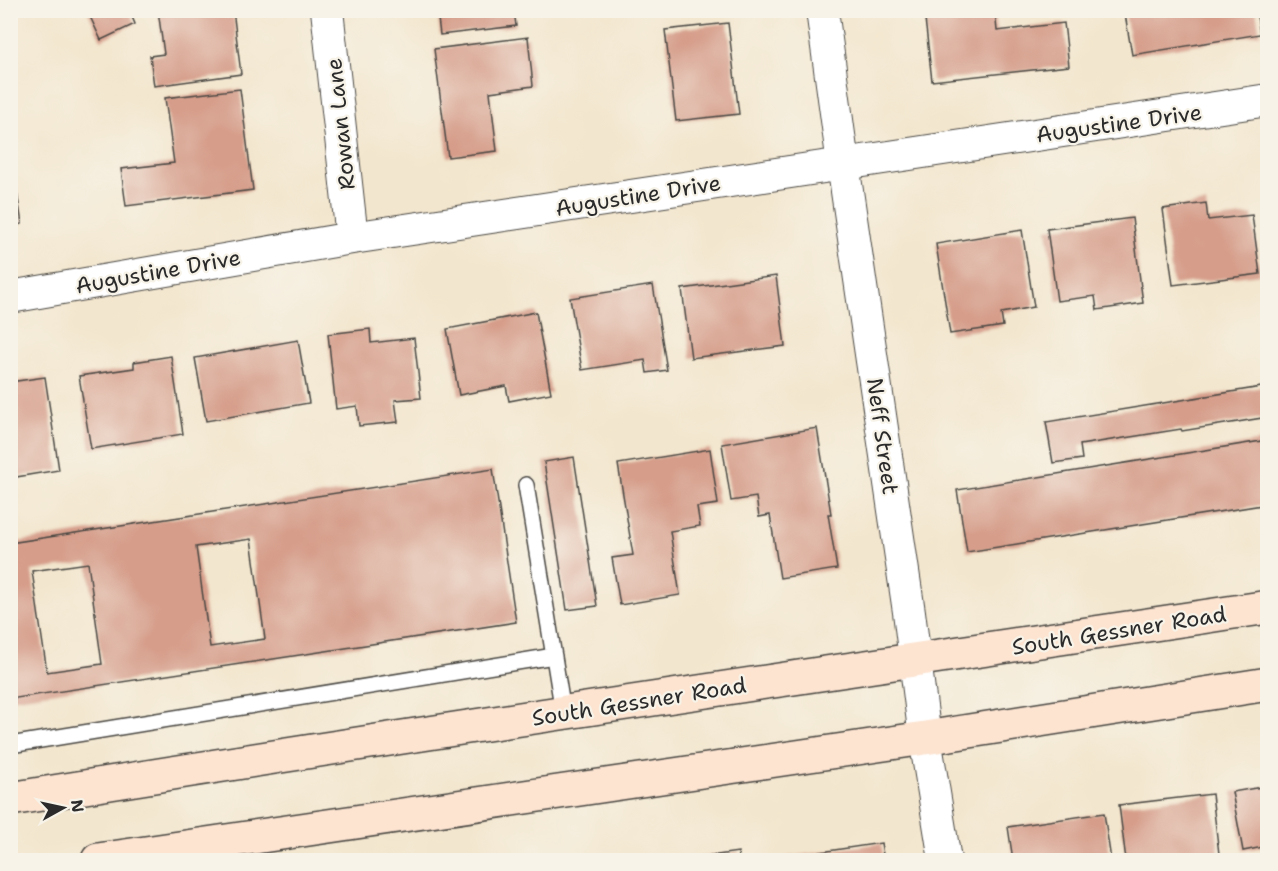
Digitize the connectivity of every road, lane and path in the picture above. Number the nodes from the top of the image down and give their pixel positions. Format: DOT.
graph roads {
  1 [pos="327,10"];
  2 [pos="822,10"];
  3 [pos="1268,100"];
  4 [pos="843,164"];
  5 [pos="352,238"];
  6 [pos="10,297"];
  7 [pos="526,485"];
  8 [pos="1268,607"];
  9 [pos="554,656"];
  10 [pos="916,660"];
  11 [pos="1268,684"];
  12 [pos="562,712"];
  13 [pos="925,738"];
  14 [pos="10,745"];
  15 [pos="10,799"];
  16 [pos="98,861"];
  17 [pos="945,861"];
  1 -- 5 [label="street, Rowan Lane"];
  2 -- 4 [label="street, Neff Street"];
  3 -- 4 [label="street, Augustine Drive"];
  4 -- 5 [label="street, Augustine Drive"];
  4 -- 10 [label="street, Neff Street"];
  5 -- 6 [label="street, Augustine Drive"];
  7 -- 9 [label="lane"];
  8 -- 10 [label="main road, South Gessner Road"];
  9 -- 12 [label="lane"];
  9 -- 14 [label="lane"];
  10 -- 12 [label="main road, South Gessner Road"];
  10 -- 13 [label="street, Neff Street"];
  11 -- 13 [label="main road"];
  12 -- 15 [label="main road, South Gessner Road"];
  13 -- 16 [label="main road"];
  13 -- 17 [label="street, Neff Street"];
}
